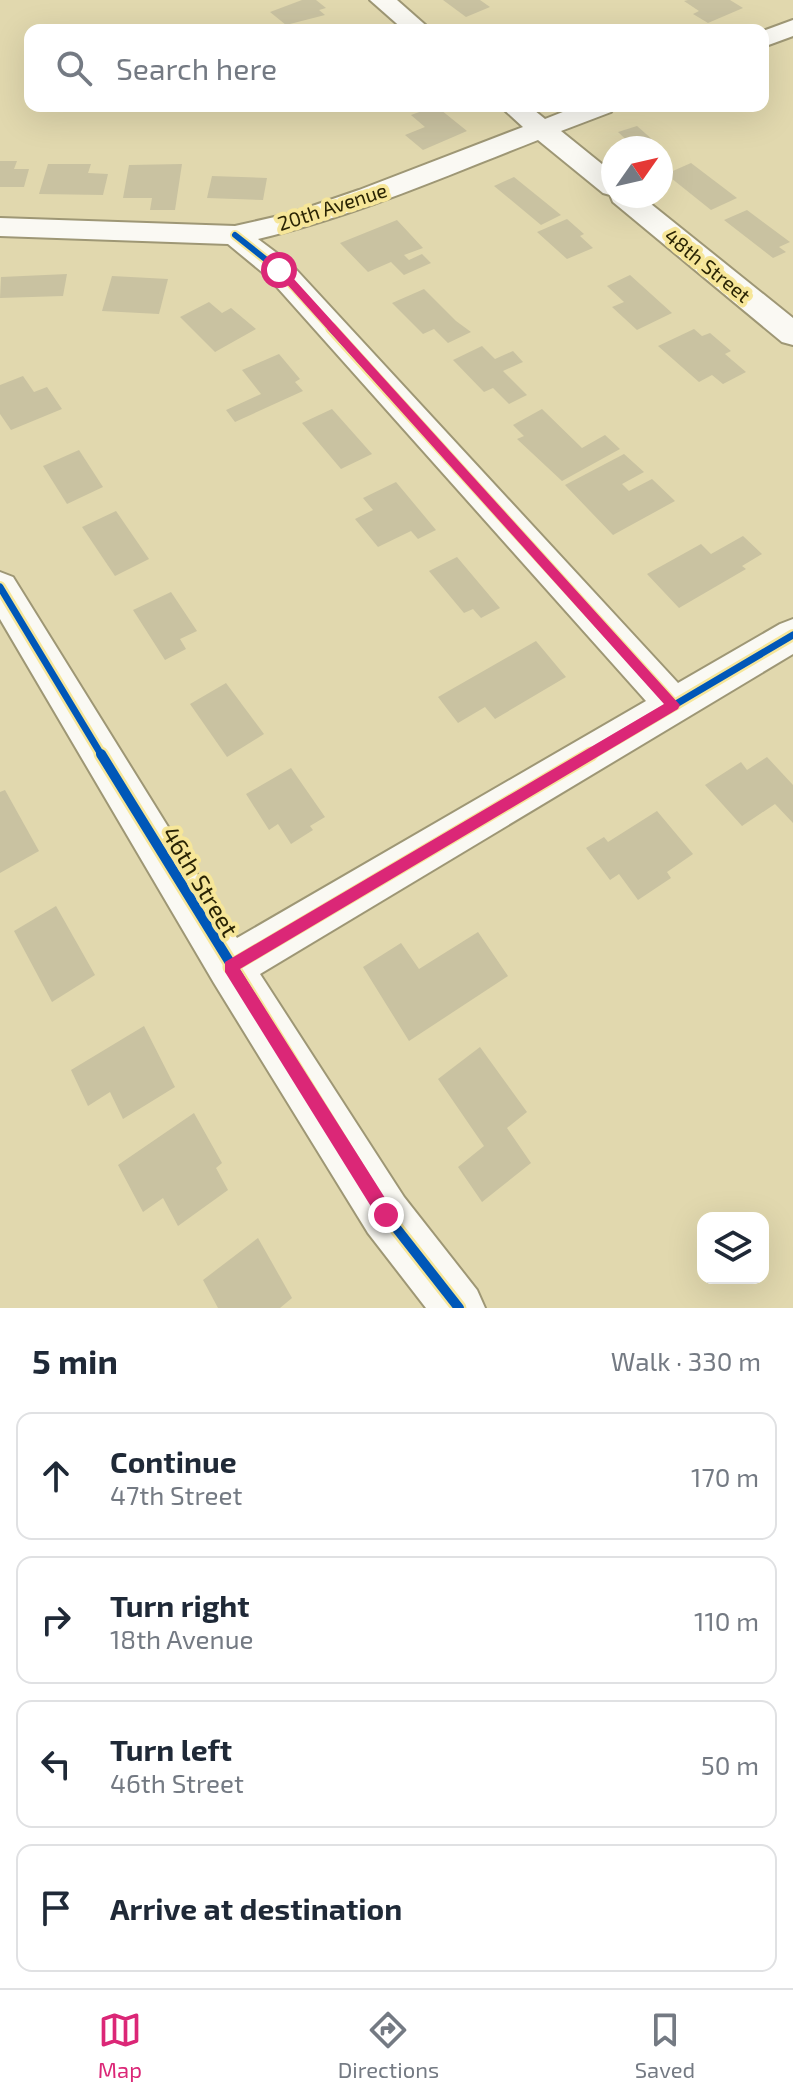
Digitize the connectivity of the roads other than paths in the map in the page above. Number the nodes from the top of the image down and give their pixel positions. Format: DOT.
graph roads {
  1 [pos="382,0"];
  2 [pos="412,24"];
  3 [pos="793,27"];
  4 [pos="769,37"];
  5 [pos="520,112"];
  6 [pos="587,112"];
  7 [pos="543,130"];
  8 [pos="601,177"];
  9 [pos="638,208"];
  10 [pos="0,227"];
  11 [pos="235,235"];
  12 [pos="793,334"];
  13 [pos="0,587"];
  14 [pos="793,635"];
  15 [pos="674,705"];
  16 [pos="230,967"];
  17 [pos="459,1308"];
  1 -- 2 [label="street"];
  3 -- 4 [label="street"];
  5 -- 7 [label="street"];
  6 -- 7 [label="street, 20th Avenue"];
  7 -- 8 [label="street"];
  7 -- 11 [label="street, 20th Avenue"];
  9 -- 12 [label="street, 48th Street"];
  10 -- 11 [label="street, 20th Avenue"];
  11 -- 15 [label="street"];
  13 -- 16 [label="street, 46th Street"];
  14 -- 15 [label="street"];
  15 -- 16 [label="street"];
  16 -- 17 [label="street, 46th Street"];
}
